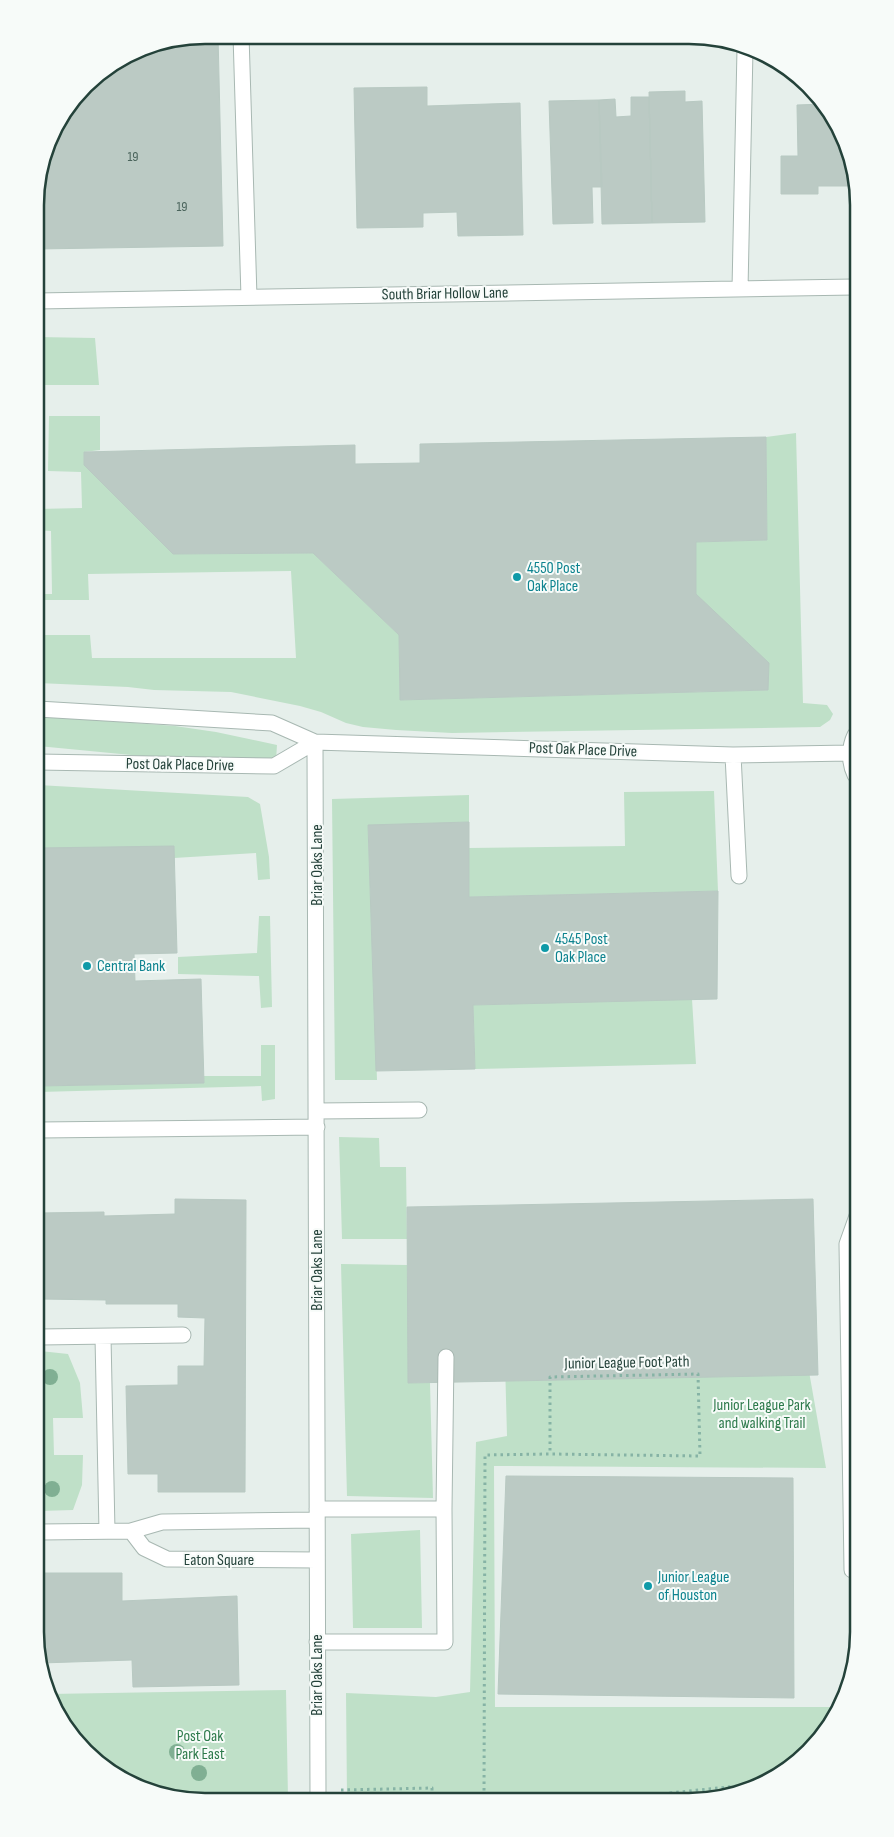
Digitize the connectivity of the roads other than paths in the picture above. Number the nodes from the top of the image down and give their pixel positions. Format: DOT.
graph roads {
  1 [pos="242,44"];
  2 [pos="745,54"];
  3 [pos="850,288"];
  4 [pos="740,289"];
  5 [pos="249,297"];
  6 [pos="44,301"];
  7 [pos="44,709"];
  8 [pos="315,742"];
  9 [pos="850,753"];
  10 [pos="733,755"];
  11 [pos="44,762"];
  12 [pos="739,876"];
  13 [pos="419,1110"];
  14 [pos="317,1111"];
  15 [pos="317,1127"];
  16 [pos="44,1130"];
  17 [pos="850,1236"];
  18 [pos="183,1335"];
  19 [pos="44,1337"];
  20 [pos="103,1337"];
  21 [pos="446,1356"];
  22 [pos="850,1440"];
  23 [pos="444,1509"];
  24 [pos="317,1515"];
  25 [pos="107,1531"];
  26 [pos="131,1531"];
  27 [pos="44,1532"];
  28 [pos="317,1560"];
  29 [pos="317,1642"];
  30 [pos="318,1793"];
  1 -- 5 [label="street"];
  2 -- 4 [label="street"];
  3 -- 4 [label="street, South Briar Hollow Lane"];
  4 -- 5 [label="street, South Briar Hollow Lane"];
  5 -- 6 [label="street, South Briar Hollow Lane"];
  7 -- 8 [label="street, Post Oak Place Drive"];
  8 -- 10 [label="street, Post Oak Place Drive"];
  8 -- 11 [label="street, Post Oak Place Drive"];
  8 -- 14 [label="street, Briar Oaks Lane"];
  9 -- 10 [label="street, Post Oak Place Drive"];
  10 -- 12 [label="street"];
  13 -- 14 [label="street"];
  14 -- 15 [label="street, Briar Oaks Lane"];
  15 -- 16 [label="street"];
  15 -- 24 [label="street, Briar Oaks Lane"];
  17 -- 22 [label="street"];
  18 -- 20 [label="street"];
  19 -- 20 [label="street"];
  20 -- 25 [label="street"];
  21 -- 23 [label="street"];
  23 -- 24 [label="street"];
  23 -- 29 [label="street"];
  24 -- 26 [label="street"];
  24 -- 28 [label="street, Briar Oaks Lane"];
  25 -- 26 [label="street"];
  25 -- 27 [label="street"];
  26 -- 28 [label="street, Eaton Square"];
  28 -- 29 [label="street, Briar Oaks Lane"];
  29 -- 30 [label="street, Briar Oaks Lane"];
}
